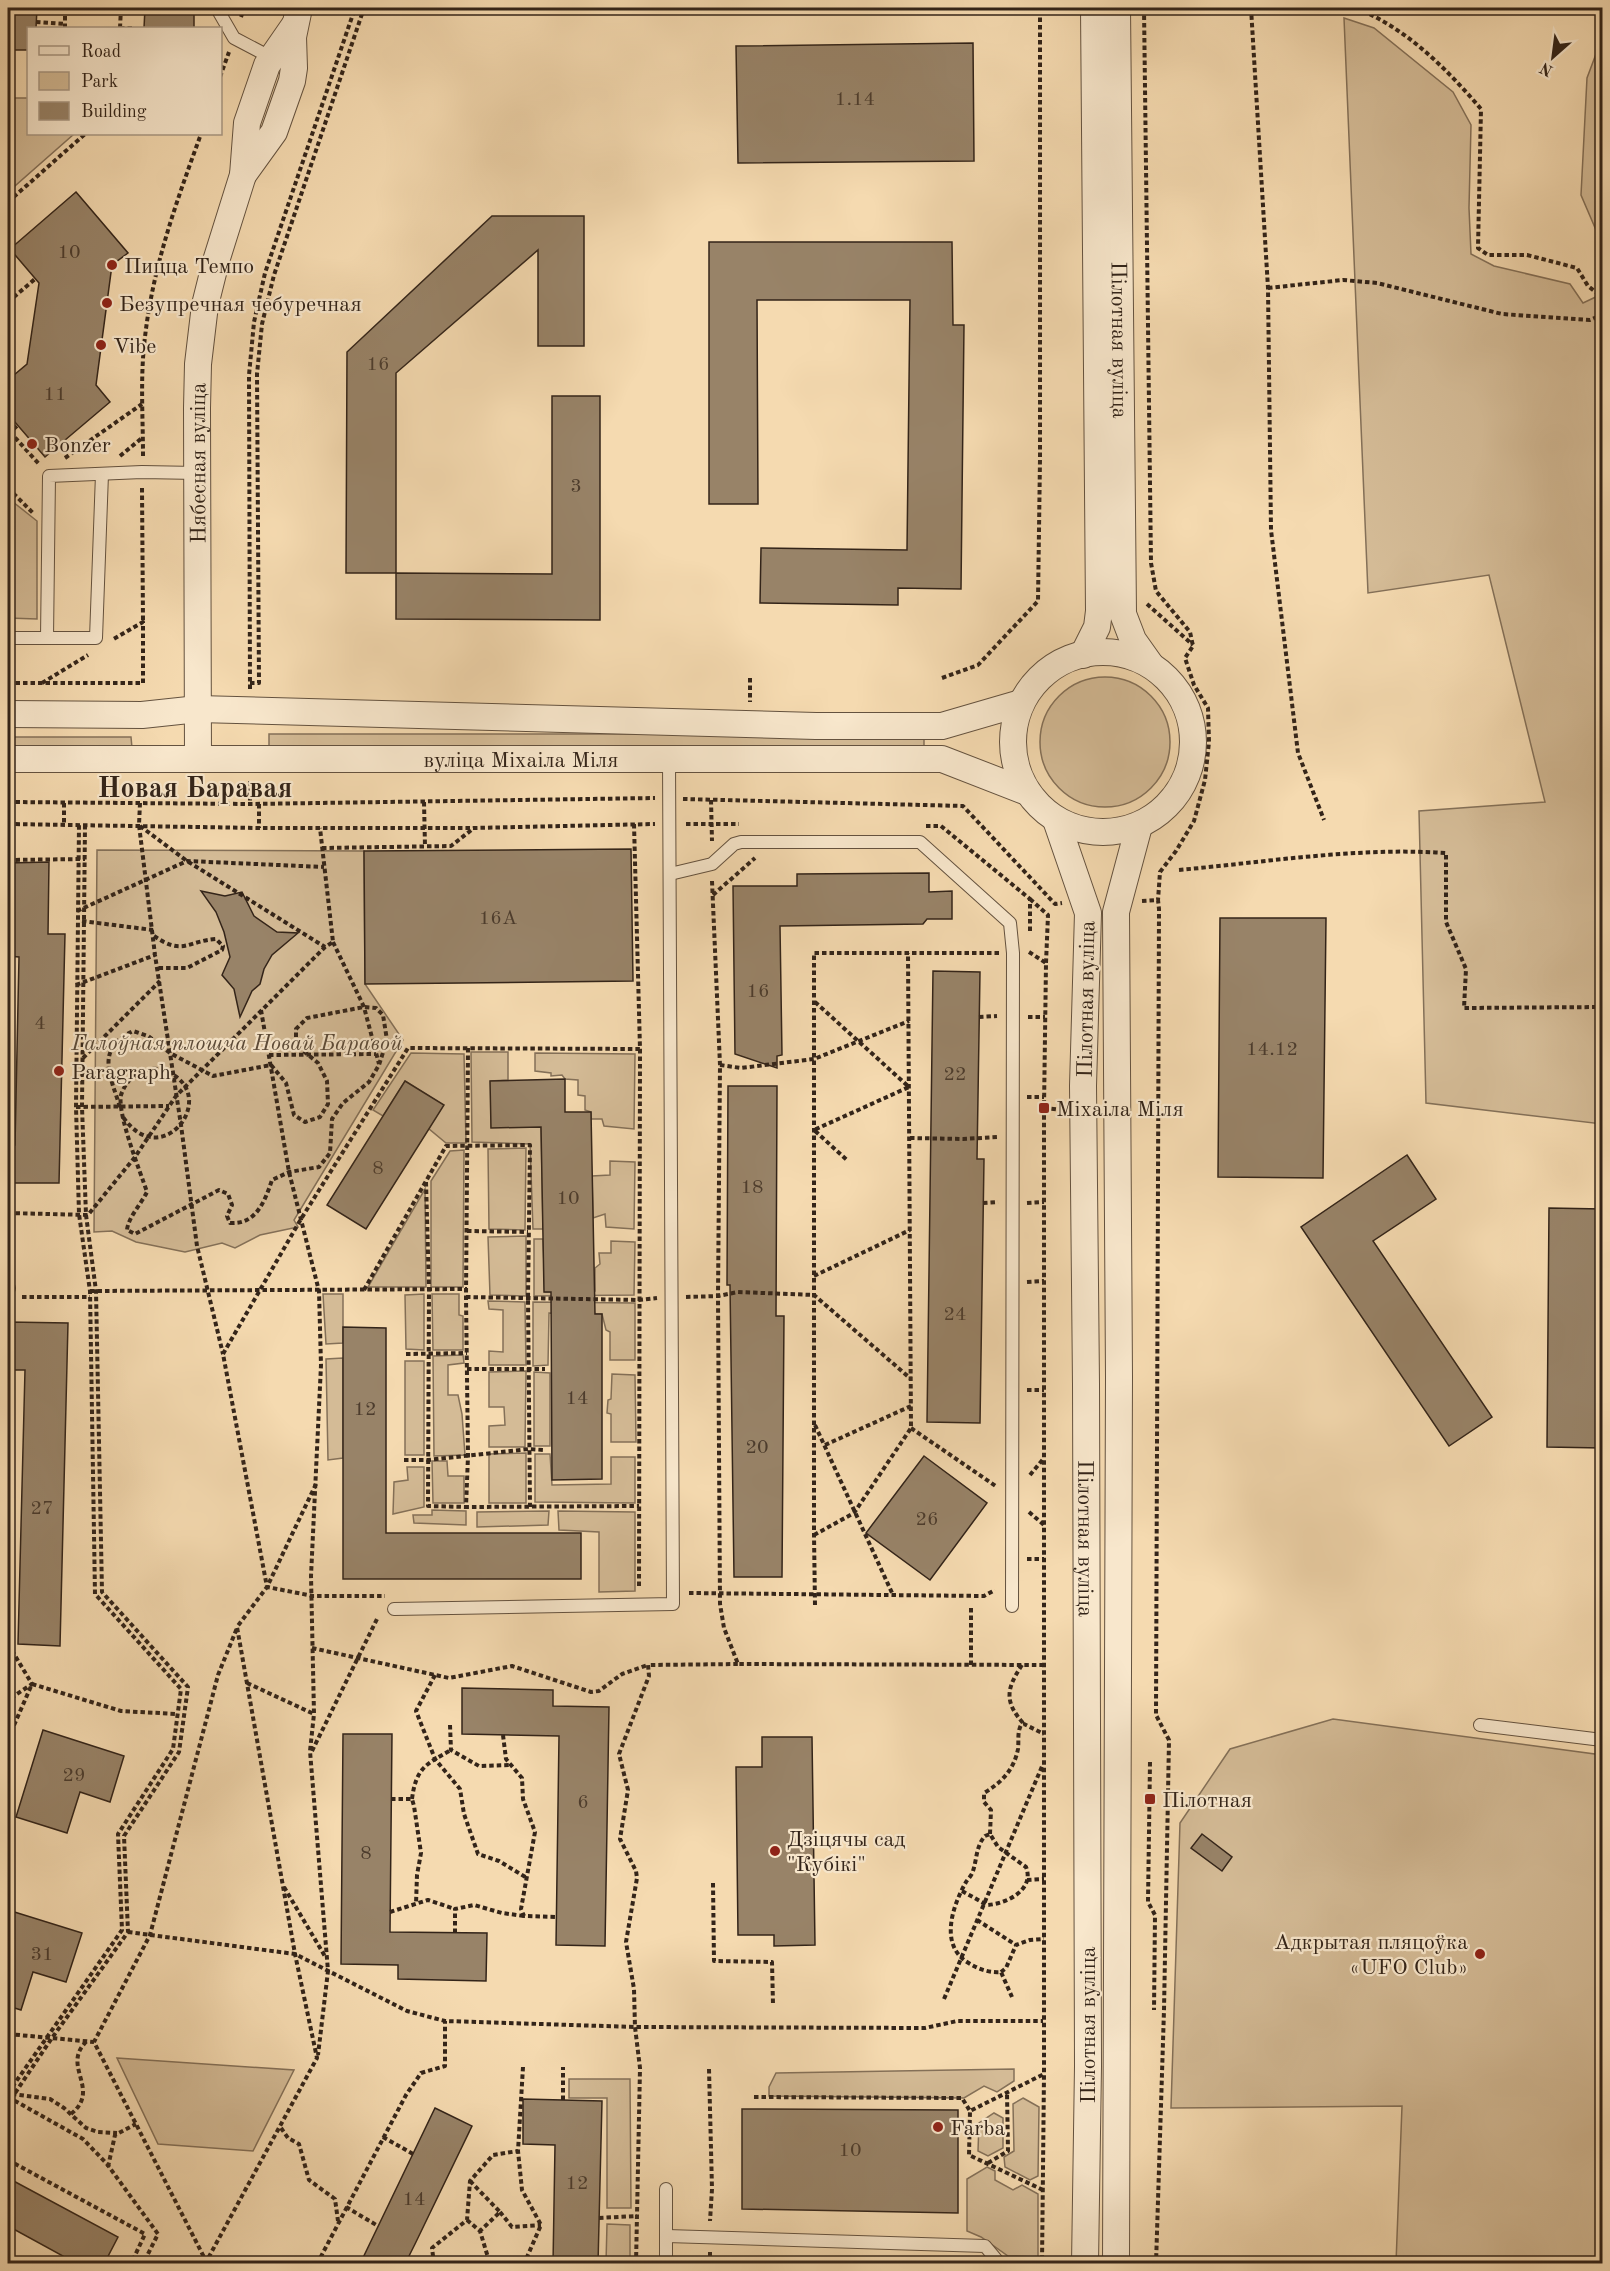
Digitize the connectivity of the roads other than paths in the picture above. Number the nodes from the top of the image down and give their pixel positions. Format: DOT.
graph roads {
  1 [pos="219,8"];
  2 [pos="1094,8"];
  3 [pos="1117,8"];
  4 [pos="297,17"];
  5 [pos="272,58"];
  6 [pos="243,175"];
  7 [pos="197,473"];
  8 [pos="102,474"];
  9 [pos="8,638"];
  10 [pos="47,638"];
  11 [pos="1083,655"];
  12 [pos="1150,664"];
  13 [pos="1021,703"];
  14 [pos="198,709"];
  15 [pos="8,714"];
  16 [pos="8,759"];
  17 [pos="198,759"];
  18 [pos="669,759"];
  19 [pos="1027,792"];
  20 [pos="1056,820"];
  21 [pos="1139,826"];
  22 [pos="670,874"];
  23 [pos="1012,1606"];
  24 [pos="394,1609"];
  25 [pos="1480,1725"];
  26 [pos="1602,1740"];
  27 [pos="1088,2066"];
  28 [pos="1116,2066"];
  29 [pos="666,2189"];
  30 [pos="666,2236"];
  31 [pos="666,2264"];
  32 [pos="1000,2264"];
  33 [pos="1085,2264"];
  34 [pos="1116,2264"];
  1 -- 5 [label="lane"];
  2 -- 11 [label="street, Пілотная вуліца"];
  3 -- 12 [label="street, Пілотная вуліца"];
  4 -- 5 [label="street, Нябесная вуліца"];
  4 -- 6 [label="street, Нябесная вуліца"];
  5 -- 6 [label="street, Нябесная вуліца"];
  6 -- 7 [label="street, Нябесная вуліца"];
  7 -- 8 [label="lane"];
  7 -- 14 [label="street, Нябесная вуліца"];
  8 -- 10 [label="lane"];
  8 -- 10 [label="lane"];
  9 -- 10 [label="lane"];
  11 -- 12 [label="street"];
  11 -- 13 [label="street"];
  12 -- 21 [label="street"];
  13 -- 14 [label="street, вуліца Міхаіла Міля"];
  13 -- 19 [label="street"];
  14 -- 15 [label="street, вуліца Міхаіла Міля"];
  14 -- 17 [label="street, Нябесная вуліца"];
  16 -- 17 [label="street, вуліца Міхаіла Міля"];
  17 -- 18 [label="street, вуліца Міхаіла Міля"];
  18 -- 19 [label="street, вуліца Міхаіла Міля"];
  18 -- 22 [label="lane"];
  19 -- 20 [label="street"];
  20 -- 21 [label="street"];
  20 -- 27 [label="street, Пілотная вуліца"];
  21 -- 28 [label="street, Пілотная вуліца"];
  22 -- 23 [label="lane"];
  22 -- 24 [label="lane"];
  25 -- 26 [label="lane"];
  27 -- 28 [label="street"];
  27 -- 33 [label="street, Пілотная вуліца"];
  28 -- 34 [label="street, Пілотная вуліца"];
  29 -- 30 [label="lane"];
  30 -- 31 [label="lane"];
  30 -- 32 [label="lane"];
}
